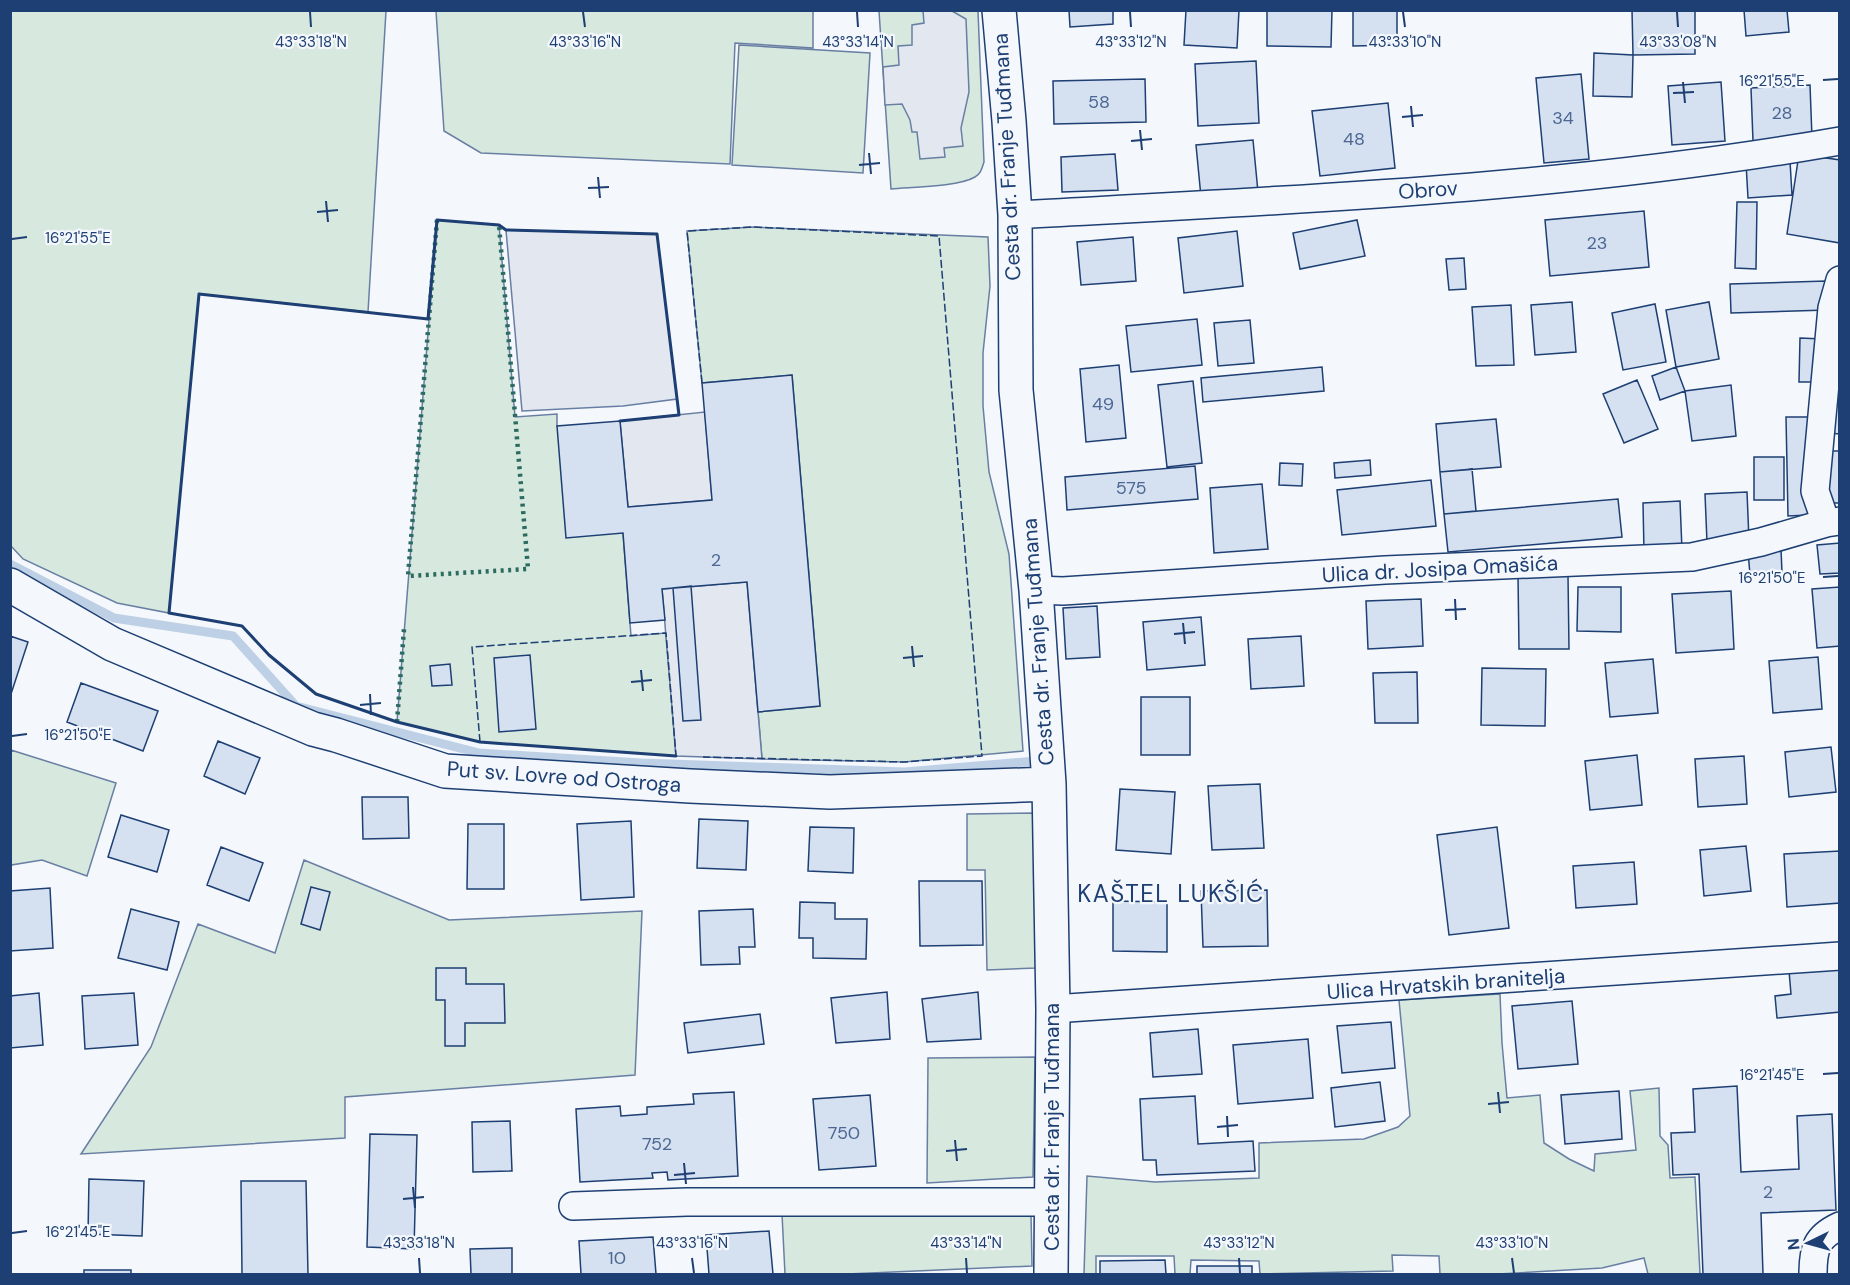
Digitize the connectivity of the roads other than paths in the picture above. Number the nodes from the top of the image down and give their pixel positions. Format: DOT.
graph roads {
  1 [pos="999,10"];
  2 [pos="1839,141"];
  3 [pos="1014,215"];
  4 [pos="1839,280"];
  5 [pos="1833,522"];
  6 [pos="10,585"];
  7 [pos="1036,590"];
  8 [pos="1049,784"];
  9 [pos="1839,956"];
  10 [pos="1053,1009"];
  11 [pos="1051,1202"];
  12 [pos="573,1206"];
  13 [pos="1839,1226"];
  14 [pos="1051,1275"];
  15 [pos="1813,1275"];
  1 -- 3 [label="main road, Cesta dr. Franje Tuđmana"];
  2 -- 3 [label="street, Obrov"];
  3 -- 7 [label="main road, Cesta dr. Franje Tuđmana"];
  4 -- 5 [label="street"];
  5 -- 7 [label="street, Ulica dr. Josipa Omašića"];
  6 -- 8 [label="main road, Put sv. Lovre od Ostroga"];
  7 -- 8 [label="main road, Cesta dr. Franje Tuđmana"];
  8 -- 10 [label="main road, Cesta dr. Franje Tuđmana"];
  9 -- 10 [label="street, Ulica Hrvatskih branitelja"];
  10 -- 11 [label="main road, Cesta dr. Franje Tuđmana"];
  11 -- 12 [label="street"];
  11 -- 14 [label="main road, Cesta dr. Franje Tuđmana"];
  13 -- 15 [label="street"];
}
